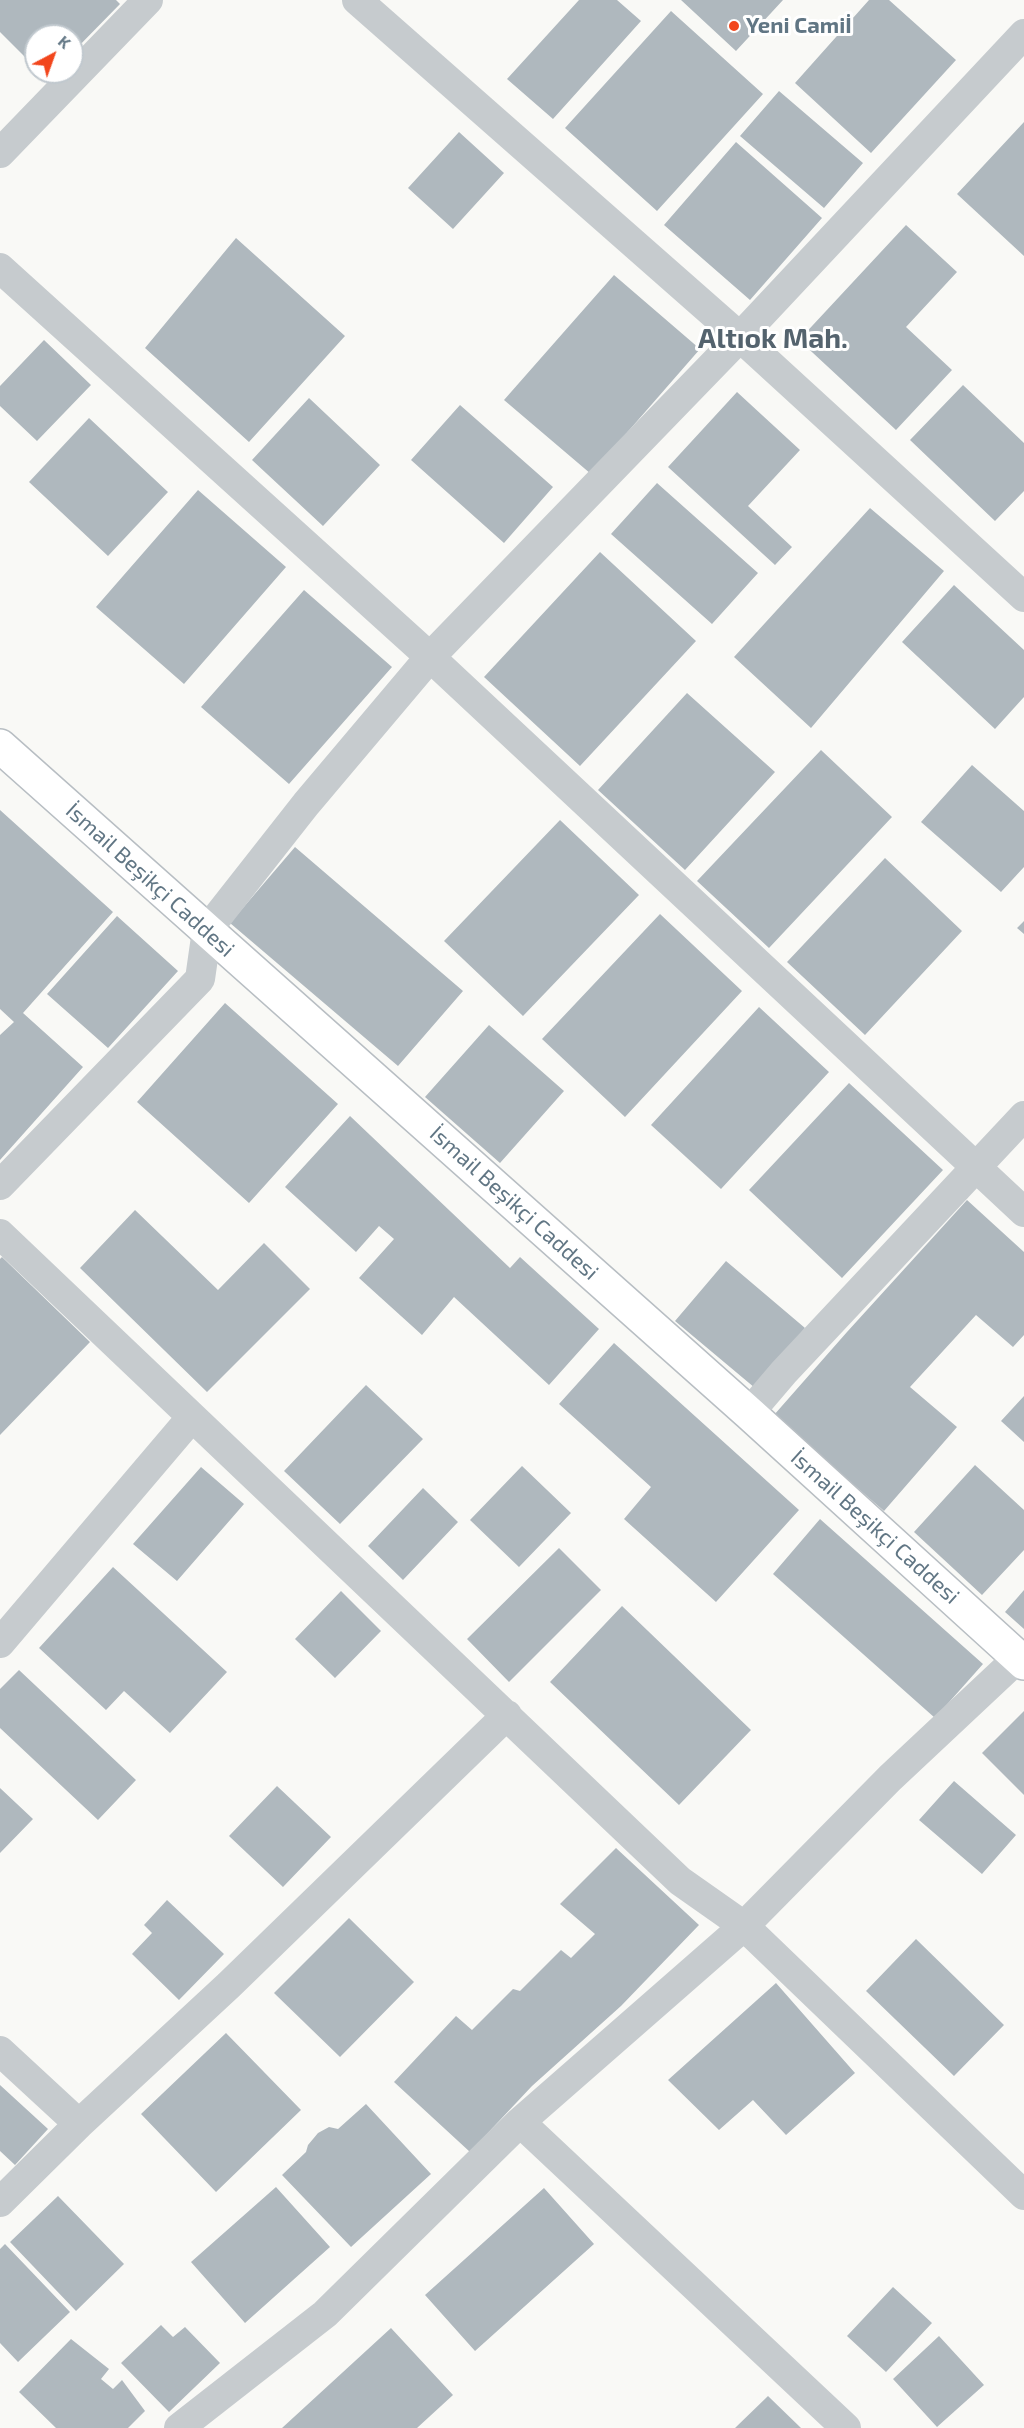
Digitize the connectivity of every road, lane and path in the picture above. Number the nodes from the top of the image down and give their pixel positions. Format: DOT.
graph roads {
  1 [pos="148,0"];
  2 [pos="357,0"];
  3 [pos="1024,34"];
  4 [pos="0,153"];
  5 [pos="0,268"];
  6 [pos="740,337"];
  7 [pos="1024,597"];
  8 [pos="430,657"];
  9 [pos="0,746"];
  10 [pos="207,930"];
  11 [pos="1024,1116"];
  12 [pos="977,1168"];
  13 [pos="0,1185"];
  14 [pos="1024,1212"];
  15 [pos="0,1234"];
  16 [pos="749,1413"];
  17 [pos="192,1417"];
  18 [pos="0,1643"];
  19 [pos="1021,1660"];
  20 [pos="507,1715"];
  21 [pos="744,1926"];
  22 [pos="0,2051"];
  23 [pos="520,2122"];
  24 [pos="79,2124"];
  25 [pos="1018,2177"];
  26 [pos="0,2202"];
  27 [pos="197,2422"];
  28 [pos="846,2428"];
  1 -- 4 [label="street"];
  2 -- 6 [label="street"];
  3 -- 6 [label="street"];
  5 -- 8 [label="street"];
  6 -- 7 [label="street"];
  6 -- 8 [label="street"];
  8 -- 10 [label="street"];
  8 -- 12 [label="street"];
  9 -- 10 [label="street, İsmail Beşikçi Caddesi"];
  10 -- 13 [label="street"];
  10 -- 16 [label="street, İsmail Beşikçi Caddesi"];
  11 -- 12 [label="street"];
  12 -- 14 [label="street"];
  12 -- 16 [label="street"];
  15 -- 17 [label="street"];
  16 -- 19 [label="street, İsmail Beşikçi Caddesi"];
  17 -- 18 [label="street"];
  17 -- 20 [label="street"];
  19 -- 21 [label="street"];
  20 -- 21 [label="street"];
  20 -- 24 [label="street"];
  21 -- 23 [label="street"];
  21 -- 25 [label="street"];
  22 -- 24 [label="street"];
  23 -- 27 [label="street"];
  23 -- 28 [label="street"];
  24 -- 26 [label="street"];
}
